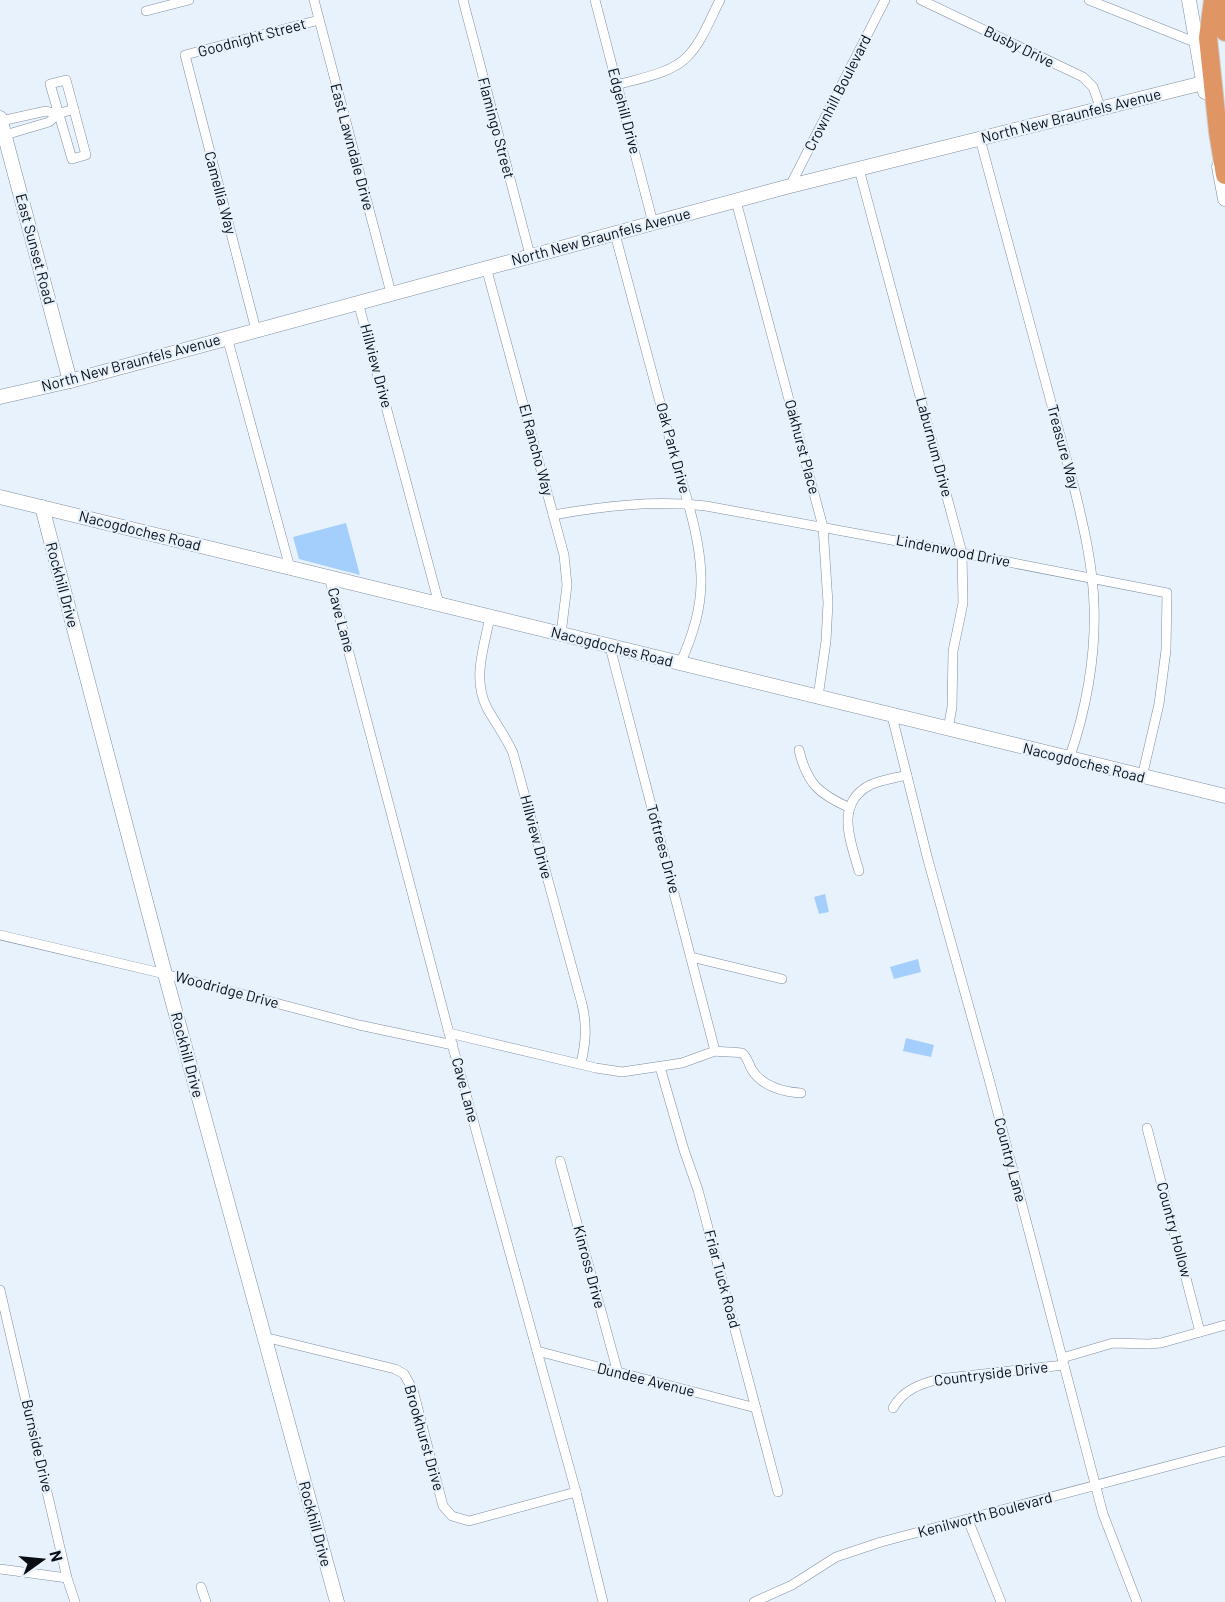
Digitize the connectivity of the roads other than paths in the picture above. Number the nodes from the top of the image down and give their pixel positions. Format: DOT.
graph roads {
  1 [pos="189,0"];
  2 [pos="314,0"];
  3 [pos="463,0"];
  4 [pos="595,0"];
  5 [pos="720,0"];
  6 [pos="885,0"];
  7 [pos="921,0"];
  8 [pos="1089,0"];
  9 [pos="1189,0"];
  10 [pos="1213,0"];
  11 [pos="1220,0"];
  12 [pos="146,11"];
  13 [pos="319,20"];
  14 [pos="1225,32"];
  15 [pos="1197,44"];
  16 [pos="185,55"];
  17 [pos="1203,83"];
  18 [pos="618,85"];
  19 [pos="74,109"];
  20 [pos="1101,109"];
  21 [pos="34,114"];
  22 [pos="58,114"];
  23 [pos="2,125"];
  24 [pos="36,126"];
  25 [pos="81,136"];
  26 [pos="980,139"];
  27 [pos="66,141"];
  28 [pos="859,169"];
  29 [pos="1225,175"];
  30 [pos="790,186"];
  31 [pos="1225,199"];
  32 [pos="736,201"];
  33 [pos="653,222"];
  34 [pos="615,234"];
  35 [pos="530,255"];
  36 [pos="486,267"];
  37 [pos="391,293"];
  38 [pos="358,302"];
  39 [pos="256,330"];
  40 [pos="227,337"];
  41 [pos="70,381"];
  42 [pos="0,397"];
  43 [pos="0,497"];
  44 [pos="687,503"];
  45 [pos="42,507"];
  46 [pos="553,514"];
  47 [pos="823,527"];
  48 [pos="962,553"];
  49 [pos="290,568"];
  50 [pos="329,577"];
  51 [pos="1091,579"];
  52 [pos="440,604"];
  53 [pos="490,617"];
  54 [pos="561,634"];
  55 [pos="610,646"];
  56 [pos="680,664"];
  57 [pos="818,697"];
  58 [pos="892,716"];
  59 [pos="948,729"];
  60 [pos="799,750"];
  61 [pos="1070,759"];
  62 [pos="907,775"];
  63 [pos="1142,777"];
  64 [pos="1225,796"];
  65 [pos="850,808"];
  66 [pos="858,871"];
  67 [pos="0,935"];
  68 [pos="691,957"];
  69 [pos="165,974"];
  70 [pos="783,979"];
  71 [pos="450,1033"];
  72 [pos="453,1044"];
  73 [pos="715,1051"];
  74 [pos="581,1063"];
  75 [pos="660,1067"];
  76 [pos="801,1093"];
  77 [pos="1147,1128"];
  78 [pos="560,1161"];
  79 [pos="0,1290"];
  80 [pos="1225,1325"];
  81 [pos="1200,1332"];
  82 [pos="264,1337"];
  83 [pos="537,1351"];
  84 [pos="1063,1361"];
  85 [pos="618,1373"];
  86 [pos="756,1408"];
  87 [pos="893,1408"];
  88 [pos="1225,1451"];
  89 [pos="1095,1485"];
  90 [pos="576,1492"];
  91 [pos="778,1492"];
  92 [pos="968,1520"];
  93 [pos="0,1569"];
  94 [pos="67,1578"];
  95 [pos="201,1587"];
  96 [pos="75,1602"];
  97 [pos="206,1602"];
  98 [pos="337,1602"];
  99 [pos="603,1602"];
  100 [pos="754,1602"];
  101 [pos="1001,1602"];
  102 [pos="1137,1602"];
  1 -- 12 [label="street"];
  2 -- 13 [label="street, East Lawndale Drive"];
  3 -- 35 [label="street, Flamingo Street"];
  4 -- 18 [label="street, Edgehill Drive"];
  5 -- 18 [label="street"];
  6 -- 30 [label="street, Crownhill Boulevard"];
  7 -- 20 [label="street, Busby Drive"];
  8 -- 15 [label="street"];
  9 -- 15 [label="street"];
  10 -- 29 [label="highway"];
  11 -- 14 [label="highway"];
  13 -- 16 [label="street, Goodnight Street"];
  13 -- 37 [label="street, East Lawndale Drive"];
  15 -- 17 [label="street"];
  16 -- 39 [label="street, Camellia Way"];
  17 -- 20 [label="street, North New Braunfels Avenue"];
  17 -- 31 [label="street"];
  18 -- 33 [label="street, Edgehill Drive"];
  19 -- 22 [label="street"];
  19 -- 22 [label="street"];
  19 -- 25 [label="street"];
  20 -- 26 [label="street, North New Braunfels Avenue"];
  21 -- 22 [label="street"];
  21 -- 23 [label="street"];
  21 -- 24 [label="street"];
  22 -- 24 [label="street"];
  22 -- 27 [label="street"];
  23 -- 24 [label="street"];
  23 -- 41 [label="street, East Sunset Road"];
  25 -- 27 [label="street"];
  25 -- 27 [label="street"];
  26 -- 28 [label="street, North New Braunfels Avenue"];
  26 -- 51 [label="street, Treasure Way"];
  28 -- 30 [label="street, North New Braunfels Avenue"];
  28 -- 48 [label="street, Laburnum Drive"];
  30 -- 32 [label="street, North New Braunfels Avenue"];
  32 -- 33 [label="street, North New Braunfels Avenue"];
  32 -- 47 [label="street, Oakhurst Place"];
  33 -- 34 [label="street, North New Braunfels Avenue"];
  34 -- 35 [label="street, North New Braunfels Avenue"];
  34 -- 44 [label="street, Oak Park Drive"];
  35 -- 36 [label="street, North New Braunfels Avenue"];
  36 -- 37 [label="street, North New Braunfels Avenue"];
  36 -- 46 [label="street, El Rancho Way"];
  37 -- 38 [label="street, North New Braunfels Avenue"];
  38 -- 39 [label="street, North New Braunfels Avenue"];
  38 -- 52 [label="street, Hillview Drive"];
  39 -- 40 [label="street, North New Braunfels Avenue"];
  40 -- 41 [label="street, North New Braunfels Avenue"];
  40 -- 49 [label="street"];
  41 -- 42 [label="street, North New Braunfels Avenue"];
  43 -- 45 [label="street, Nacogdoches Road"];
  44 -- 46 [label="street, Lindenwood Drive"];
  44 -- 47 [label="street, Lindenwood Drive"];
  44 -- 56 [label="street, Oak Park Drive"];
  45 -- 49 [label="street, Nacogdoches Road"];
  45 -- 69 [label="street, Rockhill Drive"];
  46 -- 54 [label="street, El Rancho Way"];
  47 -- 48 [label="street, Lindenwood Drive"];
  47 -- 57 [label="street, Oakhurst Place"];
  48 -- 51 [label="street, Lindenwood Drive"];
  48 -- 59 [label="street, Laburnum Drive"];
  49 -- 50 [label="street, Nacogdoches Road"];
  50 -- 52 [label="street, Nacogdoches Road"];
  50 -- 71 [label="street, Cave Lane"];
  51 -- 61 [label="street, Treasure Way"];
  51 -- 63 [label="street, Lindenwood Drive"];
  52 -- 53 [label="street, Nacogdoches Road"];
  53 -- 54 [label="street, Nacogdoches Road"];
  53 -- 74 [label="street, Hillview Drive"];
  54 -- 55 [label="street, Nacogdoches Road"];
  55 -- 56 [label="street, Nacogdoches Road"];
  55 -- 68 [label="street, Toftrees Drive"];
  56 -- 57 [label="street, Nacogdoches Road"];
  57 -- 58 [label="street, Nacogdoches Road"];
  58 -- 59 [label="street, Nacogdoches Road"];
  58 -- 62 [label="street, Country Lane"];
  59 -- 61 [label="street, Nacogdoches Road"];
  60 -- 65 [label="street"];
  61 -- 63 [label="street, Nacogdoches Road"];
  62 -- 65 [label="street"];
  62 -- 84 [label="street, Country Lane"];
  63 -- 64 [label="street, Nacogdoches Road"];
  65 -- 66 [label="street"];
  67 -- 69 [label="street, Woodridge Drive"];
  68 -- 70 [label="street"];
  68 -- 73 [label="street, Toftrees Drive"];
  69 -- 72 [label="street, Woodridge Drive"];
  69 -- 82 [label="street, Rockhill Drive"];
  71 -- 72 [label="street, Cave Lane"];
  71 -- 74 [label="street"];
  72 -- 83 [label="street, Cave Lane"];
  73 -- 75 [label="street"];
  73 -- 76 [label="street"];
  74 -- 75 [label="street"];
  75 -- 86 [label="street, Friar Tuck Road"];
  77 -- 81 [label="street, Country Hollow"];
  78 -- 85 [label="street, Kinross Drive"];
  79 -- 94 [label="street, Burnside Drive"];
  80 -- 81 [label="street, Countryside Drive"];
  81 -- 84 [label="street, Countryside Drive"];
  82 -- 90 [label="street, Brookhurst Drive"];
  82 -- 98 [label="street, Rockhill Drive"];
  83 -- 85 [label="street, Dundee Avenue"];
  83 -- 90 [label="street, Cave Lane"];
  84 -- 87 [label="street, Countryside Drive"];
  84 -- 89 [label="street, Country Lane"];
  85 -- 86 [label="street, Dundee Avenue"];
  86 -- 91 [label="street, Friar Tuck Road"];
  88 -- 89 [label="street, Kenilworth Boulevard"];
  89 -- 92 [label="street, Kenilworth Boulevard"];
  89 -- 102 [label="street, Country Lane"];
  90 -- 99 [label="street, Cave Lane"];
  92 -- 100 [label="street, Kenilworth Boulevard"];
  92 -- 101 [label="street"];
  93 -- 94 [label="street"];
  94 -- 96 [label="street, Burnside Drive"];
  95 -- 97 [label="street"];
}
